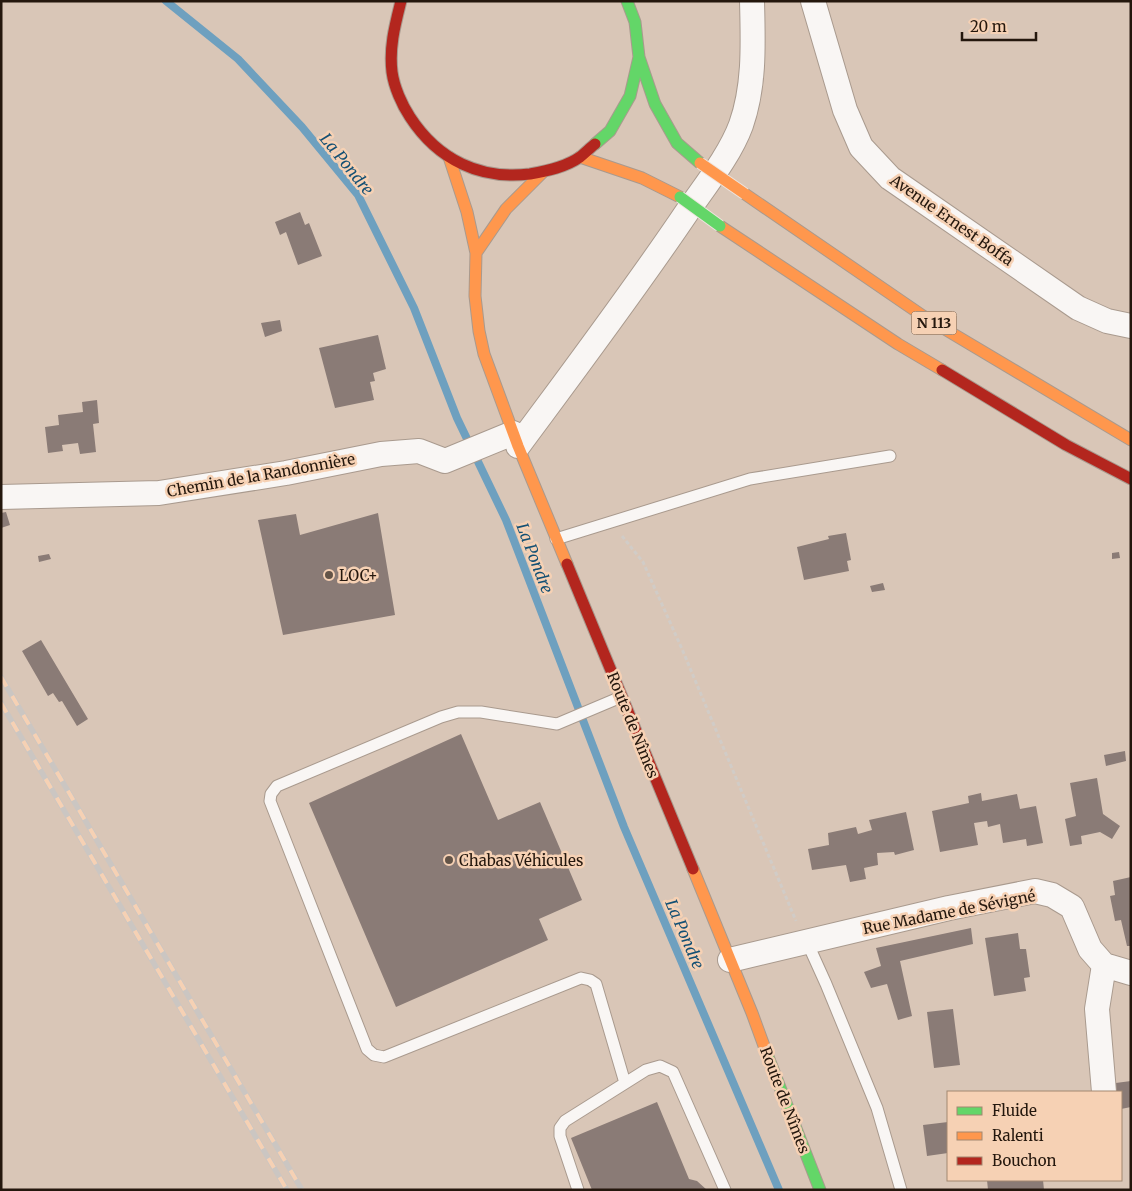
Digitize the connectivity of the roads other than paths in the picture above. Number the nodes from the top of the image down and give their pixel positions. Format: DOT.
graph roads {
  1 [pos="401,1"];
  2 [pos="627,1"];
  3 [pos="752,1"];
  4 [pos="813,1"];
  5 [pos="386,23"];
  6 [pos="391,38"];
  7 [pos="639,57"];
  8 [pos="449,157"];
  9 [pos="580,157"];
  10 [pos="543,172"];
  11 [pos="476,253"];
  12 [pos="1131,326"];
  13 [pos="516,440"];
  14 [pos="1131,440"];
  15 [pos="890,456"];
  16 [pos="1131,479"];
  17 [pos="1,497"];
  18 [pos="556,539"];
  19 [pos="621,697"];
  20 [pos="806,942"];
  21 [pos="730,960"];
  22 [pos="1104,965"];
  23 [pos="1131,973"];
  24 [pos="625,1084"];
  25 [pos="1104,1091"];
  26 [pos="578,1190"];
  27 [pos="725,1190"];
  28 [pos="820,1190"];
  29 [pos="901,1190"];
  1 -- 6 [label="main road"];
  2 -- 7 [label="main road"];
  3 -- 13 [label="street"];
  4 -- 12 [label="street, Avenue Ernest Boffa"];
  5 -- 6 [label="main road"];
  6 -- 8 [label="main road"];
  7 -- 9 [label="main road"];
  7 -- 14 [label="main road, N 113, bridge"];
  8 -- 10 [label="main road"];
  8 -- 11 [label="main road, Route de Nîmes"];
  9 -- 10 [label="main road"];
  9 -- 16 [label="main road, N 113, bridge"];
  10 -- 11 [label="main road, Route de Nîmes"];
  11 -- 13 [label="main road, Route de Nîmes"];
  13 -- 17 [label="street, Chemin de la Randonnière"];
  13 -- 18 [label="main road, Route de Nîmes"];
  15 -- 18 [label="lane"];
  18 -- 19 [label="main road, Route de Nîmes"];
  19 -- 21 [label="main road, Route de Nîmes"];
  19 -- 24 [label="lane"];
  20 -- 21 [label="street, Rue Madame de Sévigné"];
  20 -- 22 [label="street, Rue Madame de Sévigné"];
  20 -- 29 [label="lane"];
  21 -- 28 [label="main road, Route de Nîmes"];
  22 -- 23 [label="street"];
  22 -- 25 [label="street"];
  24 -- 26 [label="lane"];
  24 -- 27 [label="lane"];
}
